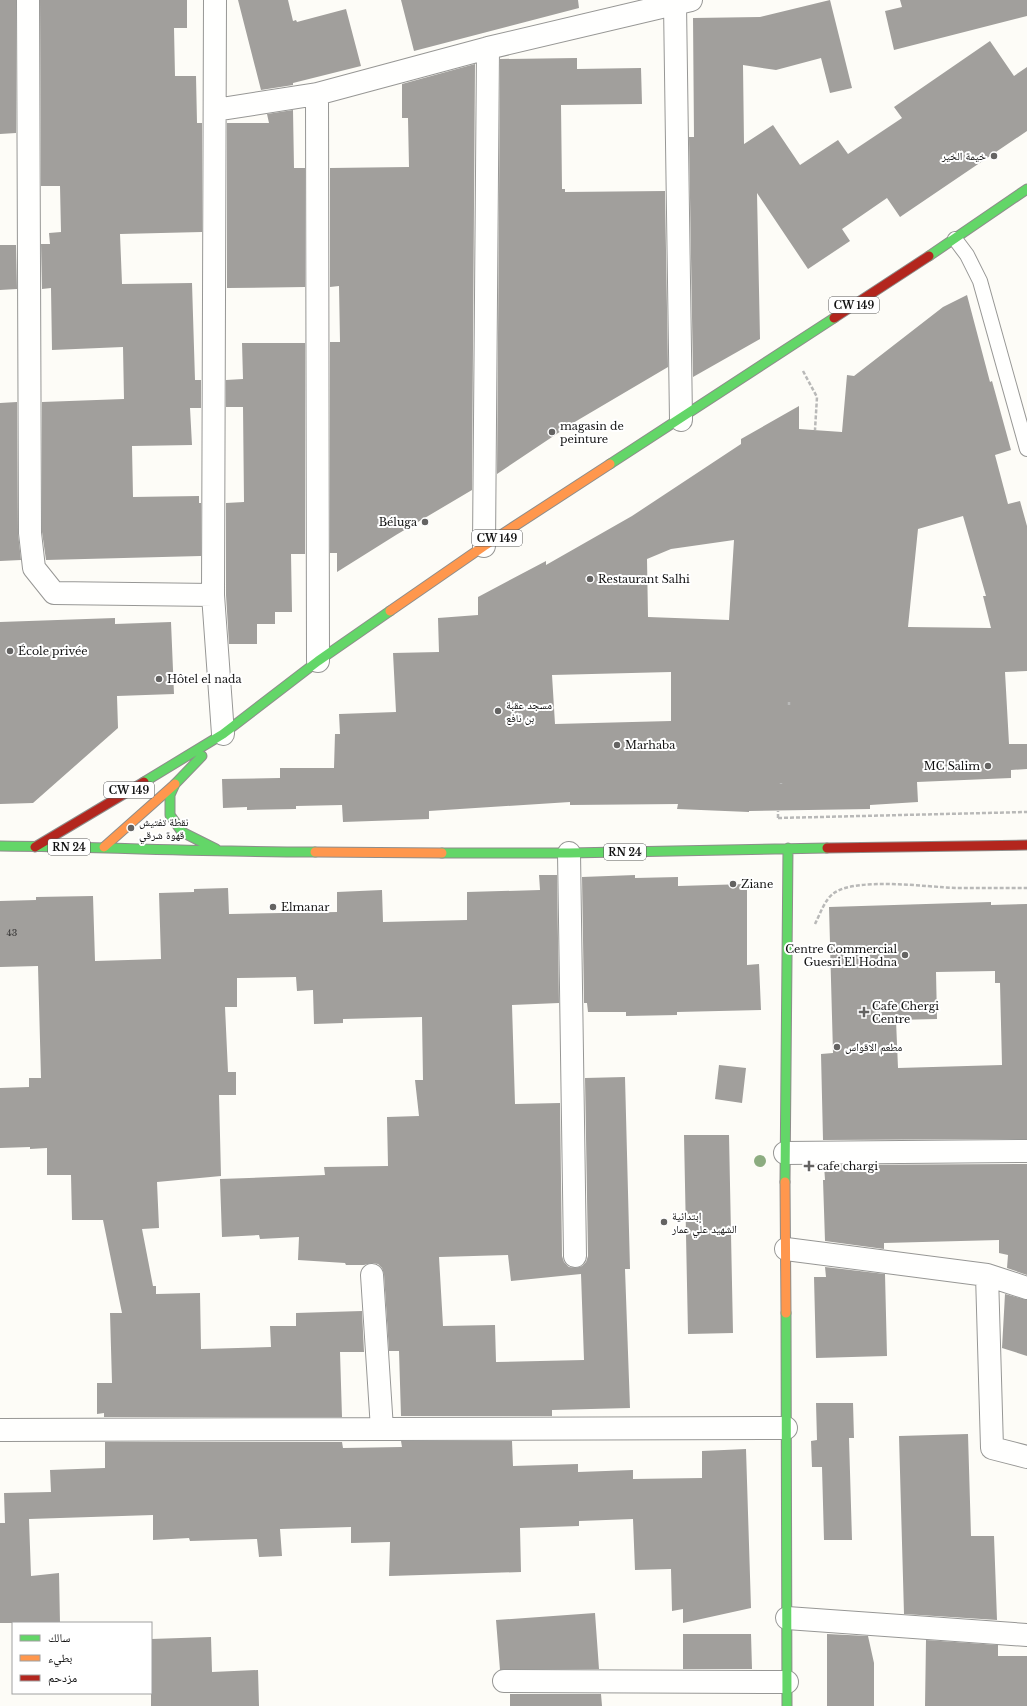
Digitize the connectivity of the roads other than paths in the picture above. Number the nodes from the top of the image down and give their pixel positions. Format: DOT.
graph roads {
  1 [pos="28,0"];
  2 [pos="215,0"];
  3 [pos="683,2"];
  4 [pos="488,48"];
  5 [pos="317,94"];
  6 [pos="215,110"];
  7 [pos="1027,189"];
  8 [pos="955,240"];
  9 [pos="680,420"];
  10 [pos="1027,449"];
  11 [pos="484,546"];
  12 [pos="213,595"];
  13 [pos="318,661"];
  14 [pos="223,734"];
  15 [pos="175,784"];
  16 [pos="1027,845"];
  17 [pos="0,846"];
  18 [pos="35,847"];
  19 [pos="104,847"];
  20 [pos="788,848"];
  21 [pos="222,852"];
  22 [pos="569,853"];
  23 [pos="1027,1151"];
  24 [pos="786,1153"];
  25 [pos="786,1249"];
  26 [pos="575,1256"];
  27 [pos="372,1275"];
  28 [pos="987,1275"];
  29 [pos="1027,1288"];
  30 [pos="786,1428"];
  31 [pos="382,1429"];
  32 [pos="0,1430"];
  33 [pos="1027,1457"];
  34 [pos="787,1618"];
  35 [pos="1027,1635"];
  36 [pos="504,1681"];
  37 [pos="787,1682"];
  38 [pos="787,1706"];
  1 -- 12 [label="street"];
  2 -- 6 [label="street"];
  3 -- 4 [label="street"];
  3 -- 9 [label="street"];
  4 -- 5 [label="street"];
  4 -- 11 [label="street"];
  5 -- 6 [label="street"];
  5 -- 13 [label="street"];
  6 -- 12 [label="street"];
  7 -- 8 [label="main road, CW 149"];
  8 -- 9 [label="main road, CW 149"];
  8 -- 10 [label="lane"];
  9 -- 11 [label="main road, CW 149"];
  11 -- 13 [label="main road, CW 149"];
  12 -- 14 [label="street"];
  13 -- 14 [label="main road, CW 149"];
  14 -- 15 [label="main road"];
  14 -- 18 [label="main road, CW 149"];
  15 -- 19 [label="main road"];
  15 -- 21 [label="main road"];
  16 -- 20 [label="main road, RN 24"];
  17 -- 18 [label="main road, RN 24"];
  18 -- 19 [label="main road, RN 24"];
  19 -- 21 [label="main road, RN 24"];
  20 -- 22 [label="main road, RN 24"];
  20 -- 24 [label="main road"];
  21 -- 22 [label="main road, RN 24"];
  22 -- 26 [label="street"];
  23 -- 24 [label="street"];
  24 -- 25 [label="main road"];
  25 -- 28 [label="street"];
  25 -- 30 [label="main road"];
  27 -- 31 [label="street"];
  28 -- 29 [label="street"];
  28 -- 33 [label="street"];
  30 -- 31 [label="street"];
  30 -- 34 [label="main road"];
  31 -- 32 [label="street"];
  34 -- 35 [label="street"];
  34 -- 37 [label="main road"];
  36 -- 37 [label="street"];
  37 -- 38 [label="main road"];
}
